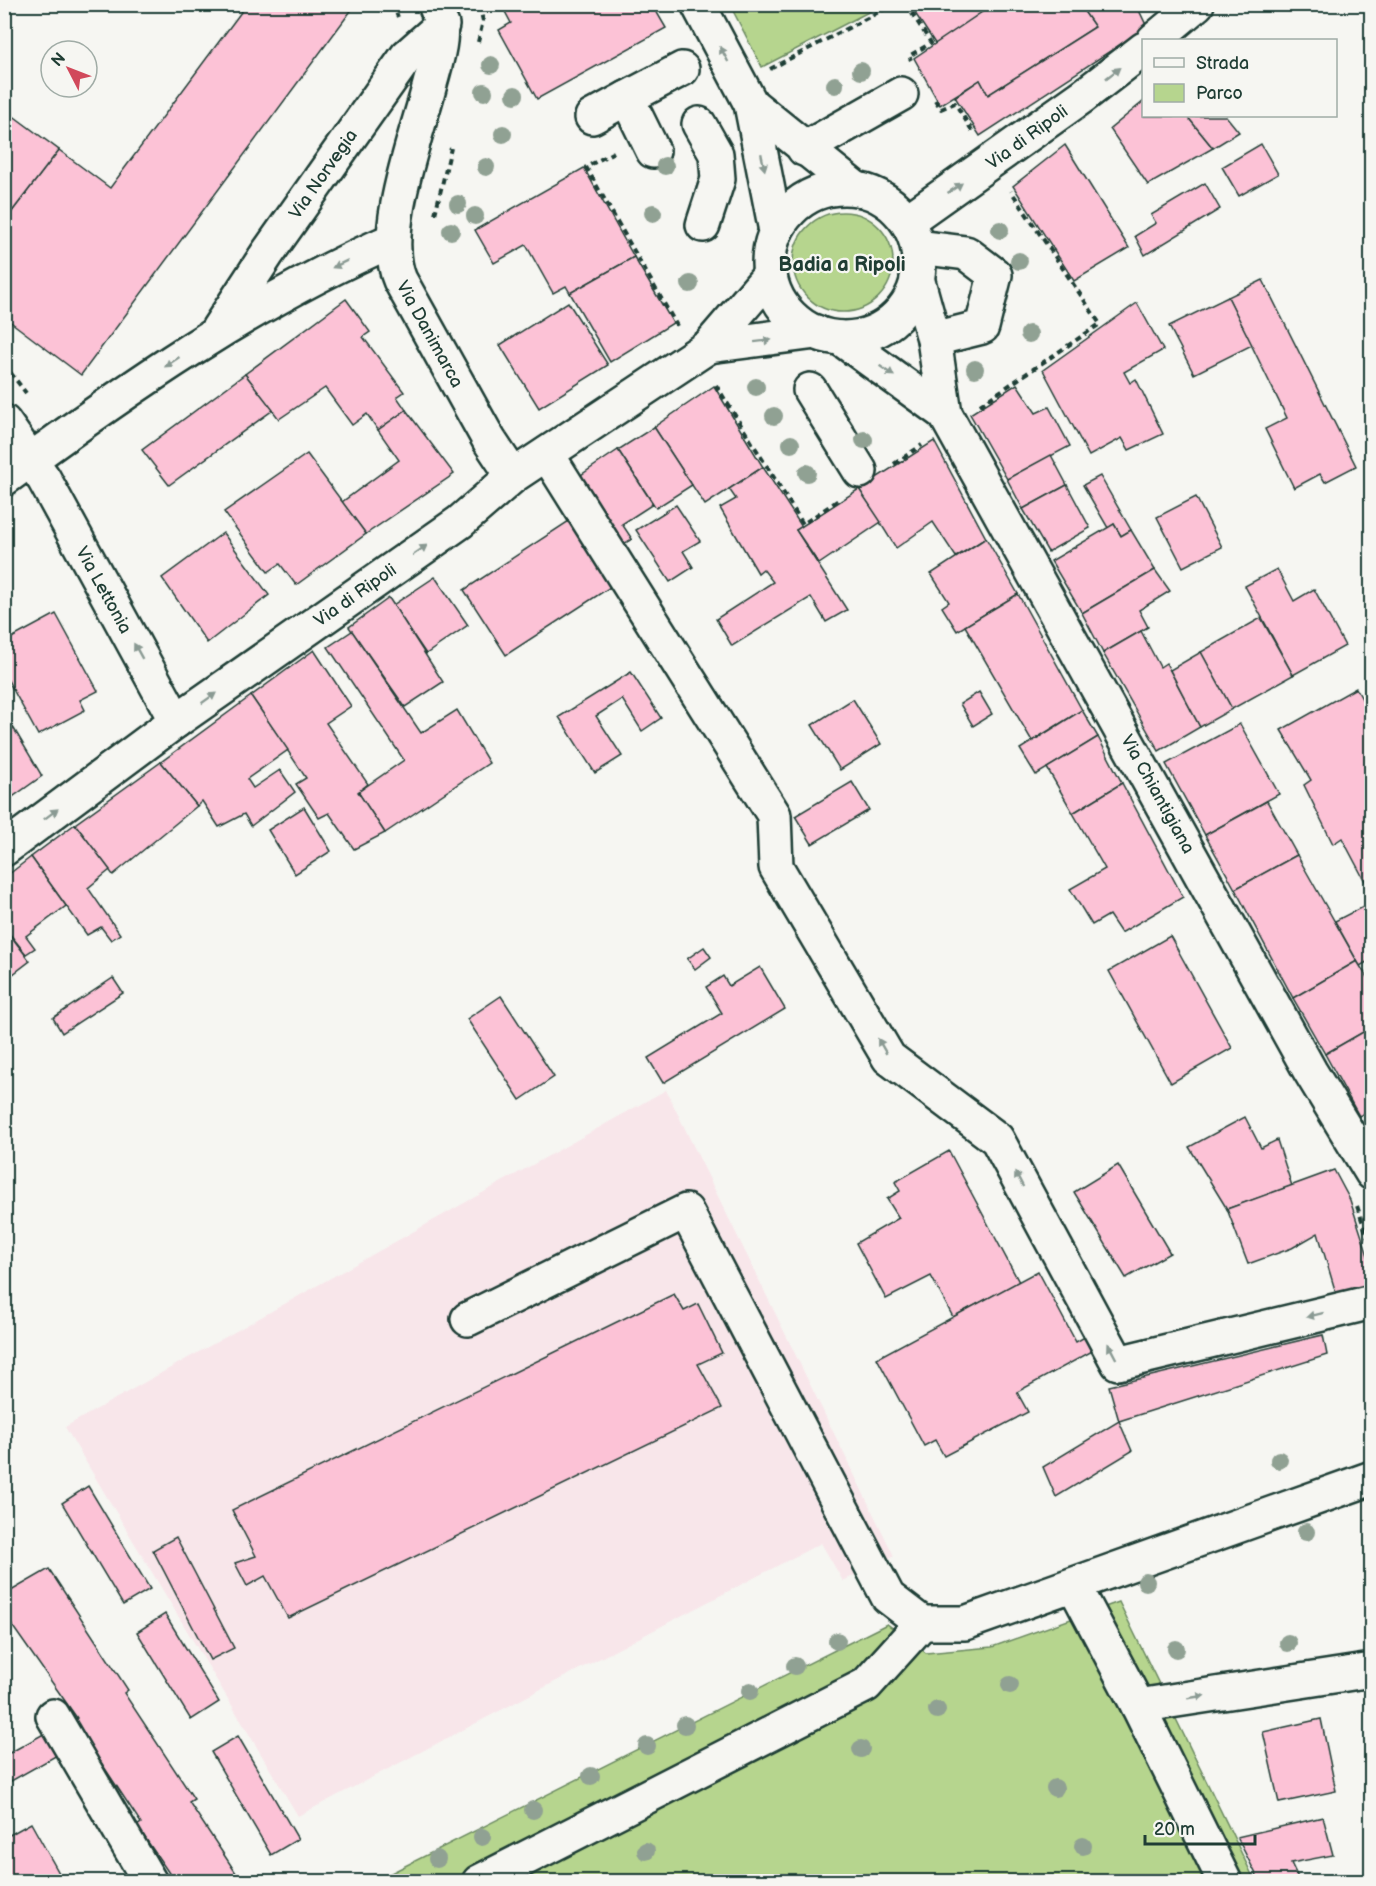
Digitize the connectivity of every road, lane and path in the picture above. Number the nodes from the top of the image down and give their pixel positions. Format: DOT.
graph roads {
  1 [pos="479,4"];
  2 [pos="698,4"];
  3 [pos="894,4"];
  4 [pos="906,4"];
  5 [pos="1197,4"];
  6 [pos="439,15"];
  7 [pos="1155,39"];
  8 [pos="477,43"];
  9 [pos="1142,50"];
  10 [pos="914,65"];
  11 [pos="682,69"];
  12 [pos="755,89"];
  13 [pos="915,93"];
  14 [pos="627,99"];
  15 [pos="592,117"];
  16 [pos="699,124"];
  17 [pos="978,141"];
  18 [pos="649,143"];
  19 [pos="453,144"];
  20 [pos="804,149"];
  21 [pos="1008,186"];
  22 [pos="855,188"];
  23 [pos="433,222"];
  24 [pos="703,225"];
  25 [pos="776,231"];
  26 [pos="393,240"];
  27 [pos="914,249"];
  28 [pos="770,275"];
  29 [pos="672,331"];
  30 [pos="215,333"];
  31 [pos="828,335"];
  32 [pos="934,339"];
  33 [pos="709,346"];
  34 [pos="810,390"];
  35 [pos="960,411"];
  36 [pos="4,422"];
  37 [pos="547,454"];
  38 [pos="31,460"];
  39 [pos="860,471"];
  40 [pos="513,476"];
  41 [pos="4,479"];
  42 [pos="176,721"];
  43 [pos="4,849"];
  44 [pos="1371,1173"];
  45 [pos="1371,1302"];
  46 [pos="468,1319"];
  47 [pos="1371,1478"];
  48 [pos="1074,1585"];
  49 [pos="922,1623"];
  50 [pos="1371,1671"];
  51 [pos="1138,1706"];
  52 [pos="53,1716"];
  53 [pos="150,1881"];
  54 [pos="479,1881"];
  55 [pos="1225,1881"];
  1 -- 8 [label="path"];
  12 -- 2 [label="street, one-way"];
  3 -- 12 [label="path"];
  4 -- 10 [label="path"];
  5 -- 7 [label="street"];
  6 -- 26 [label="street, Via Danimarca"];
  6 -- 30 [label="street, Via Norvegia"];
  27 -- 9 [label="street, Via di Ripoli, one-way"];
  11 -- 14 [label="street"];
  12 -- 20 [label="street"];
  12 -- 25 [label="street, one-way"];
  13 -- 17 [label="path"];
  13 -- 20 [label="street"];
  14 -- 15 [label="street"];
  14 -- 18 [label="street"];
  16 -- 24 [label="street"];
  18 -- 29 [label="path"];
  19 -- 23 [label="path"];
  20 -- 22 [label="street"];
  21 -- 35 [label="path"];
  22 -- 25 [label="street"];
  22 -- 27 [label="street"];
  25 -- 28 [label="street"];
  26 -- 30 [label="street, Via Norvegia, one-way"];
  26 -- 40 [label="street, Via Danimarca"];
  27 -- 31 [label="street"];
  27 -- 32 [label="street, Via Chiantigiana"];
  27 -- 32 [label="street"];
  28 -- 31 [label="street"];
  28 -- 33 [label="street, Via di Ripoli"];
  30 -- 38 [label="street, Via Norvegia, one-way"];
  33 -- 31 [label="street, Via di Ripoli, one-way"];
  31 -- 35 [label="street, Via Chiantigiana, one-way"];
  32 -- 35 [label="street, Via Chiantigiana"];
  33 -- 37 [label="street, Via di Ripoli"];
  34 -- 39 [label="street"];
  35 -- 44 [label="street, Via Chiantigiana"];
  36 -- 38 [label="street, Via Lettonia"];
  37 -- 40 [label="street, Via di Ripoli"];
  45 -- 37 [label="street, one-way"];
  38 -- 41 [label="street, Via Norvegia"];
  42 -- 38 [label="street, Via Lettonia, one-way"];
  42 -- 40 [label="street, Via di Ripoli, one-way"];
  43 -- 42 [label="street, Via di Ripoli, one-way"];
  46 -- 49 [label="street"];
  47 -- 48 [label="street"];
  48 -- 49 [label="street"];
  48 -- 51 [label="street"];
  49 -- 54 [label="street"];
  51 -- 50 [label="street, one-way"];
  51 -- 55 [label="street"];
  52 -- 53 [label="street"];
}
